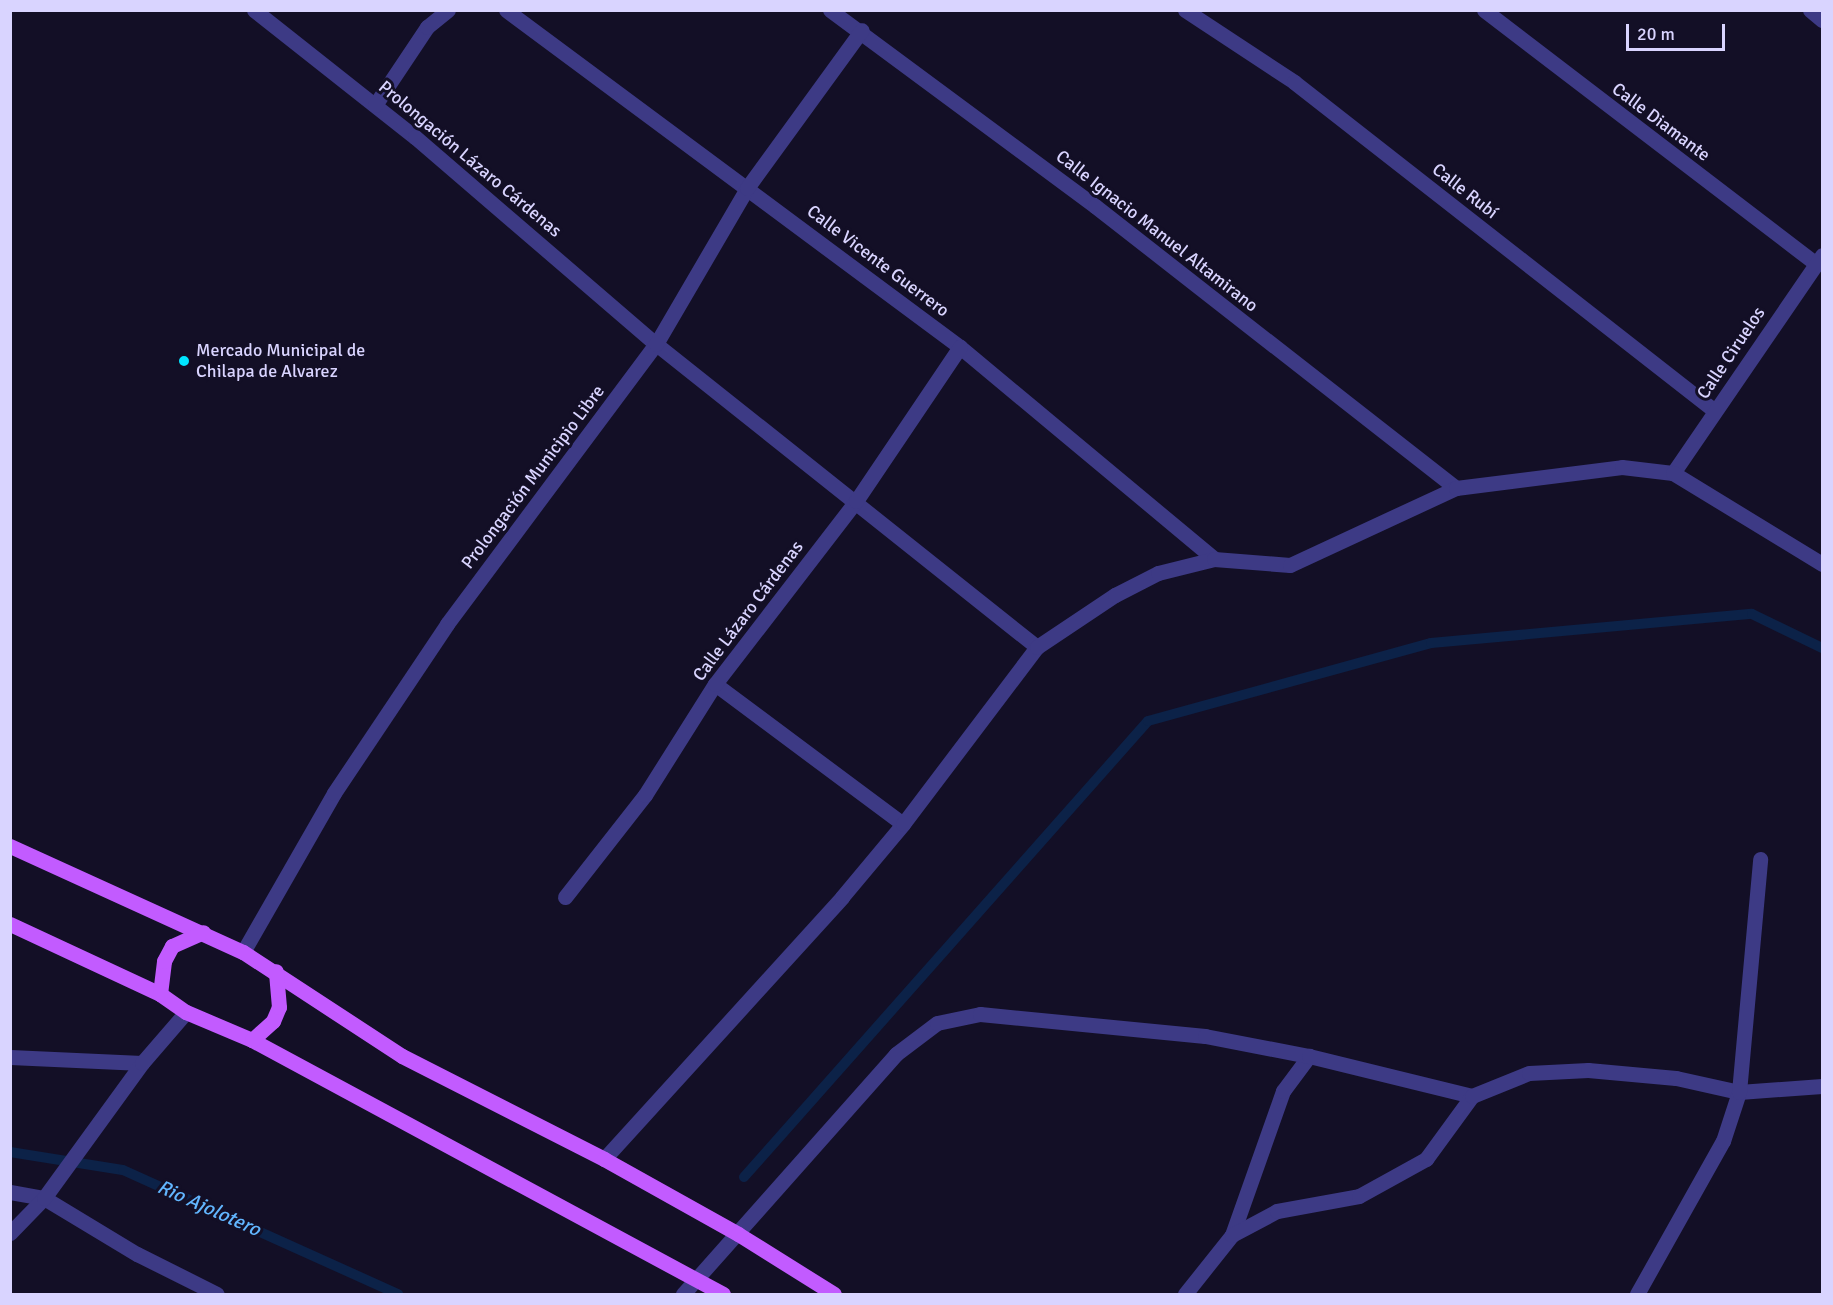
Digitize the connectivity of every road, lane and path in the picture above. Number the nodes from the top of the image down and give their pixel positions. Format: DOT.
graph roads {
  1 [pos="254,10"];
  2 [pos="448,10"];
  3 [pos="506,10"];
  4 [pos="830,10"];
  5 [pos="1185,10"];
  6 [pos="1484,10"];
  7 [pos="1810,10"];
  8 [pos="1822,21"];
  9 [pos="862,30"];
  10 [pos="375,105"];
  11 [pos="747,188"];
  12 [pos="1819,260"];
  13 [pos="656,344"];
  14 [pos="960,347"];
  15 [pos="1715,411"];
  16 [pos="1672,473"];
  17 [pos="1456,488"];
  18 [pos="856,501"];
  19 [pos="1214,559"];
  20 [pos="1822,564"];
  21 [pos="1037,647"];
  22 [pos="715,684"];
  23 [pos="903,824"];
  24 [pos="10,846"];
  25 [pos="1760,859"];
  26 [pos="565,897"];
  27 [pos="10,924"];
  28 [pos="203,932"];
  29 [pos="243,952"];
  30 [pos="276,971"];
  31 [pos="160,993"];
  32 [pos="186,1012"];
  33 [pos="252,1040"];
  34 [pos="1309,1056"];
  35 [pos="10,1057"];
  36 [pos="142,1063"];
  37 [pos="1822,1086"];
  38 [pos="1739,1092"];
  39 [pos="1472,1096"];
  40 [pos="604,1159"];
  41 [pos="10,1192"];
  42 [pos="44,1198"];
  43 [pos="10,1233"];
  44 [pos="738,1234"];
  45 [pos="1232,1235"];
  46 [pos="696,1277"];
  47 [pos="217,1294"];
  48 [pos="683,1294"];
  49 [pos="723,1294"];
  50 [pos="834,1294"];
  51 [pos="1185,1294"];
  52 [pos="1637,1294"];
  1 -- 10 [label="street, Prolongación Lázaro Cárdenas"];
  2 -- 10 [label="street"];
  3 -- 11 [label="street, Calle Vicente Guerrero"];
  4 -- 9 [label="street, Calle Ignacio Manuel Altamirano"];
  5 -- 15 [label="street, Calle Rubí"];
  6 -- 12 [label="street, Calle Diamante"];
  7 -- 8 [label="street"];
  9 -- 11 [label="street, Prolongación Municipio Libre"];
  9 -- 17 [label="street, Calle Ignacio Manuel Altamirano"];
  10 -- 13 [label="street, Prolongación Lázaro Cárdenas"];
  11 -- 13 [label="street, Prolongación Municipio Libre"];
  11 -- 14 [label="street, Calle Vicente Guerrero"];
  12 -- 15 [label="street, Calle Ciruelos"];
  13 -- 18 [label="street, Prolongación Lázaro Cárdenas"];
  13 -- 29 [label="street, Prolongación Municipio Libre"];
  14 -- 18 [label="street, Calle Lázaro Cárdenas"];
  14 -- 19 [label="street, Calle Vicente Guerrero"];
  15 -- 16 [label="street, Calle Ciruelos"];
  16 -- 17 [label="street"];
  16 -- 20 [label="street"];
  17 -- 19 [label="street"];
  18 -- 21 [label="street, Prolongación Lázaro Cárdenas"];
  18 -- 22 [label="street, Calle Lázaro Cárdenas"];
  19 -- 21 [label="street"];
  21 -- 23 [label="street"];
  22 -- 23 [label="street"];
  22 -- 26 [label="street, Calle Lázaro Cárdenas"];
  23 -- 40 [label="street"];
  24 -- 28 [label="main road"];
  25 -- 38 [label="street"];
  27 -- 31 [label="main road"];
  28 -- 29 [label="main road"];
  28 -- 31 [label="main road"];
  29 -- 30 [label="main road"];
  30 -- 33 [label="main road"];
  30 -- 40 [label="main road"];
  31 -- 32 [label="main road"];
  32 -- 33 [label="main road"];
  32 -- 36 [label="street"];
  33 -- 46 [label="main road"];
  34 -- 39 [label="street"];
  34 -- 44 [label="street"];
  34 -- 45 [label="street"];
  35 -- 36 [label="street"];
  36 -- 42 [label="street"];
  37 -- 38 [label="street"];
  38 -- 39 [label="street"];
  38 -- 52 [label="street"];
  39 -- 45 [label="street"];
  40 -- 44 [label="main road"];
  41 -- 42 [label="street"];
  42 -- 43 [label="street"];
  42 -- 47 [label="street"];
  44 -- 46 [label="street"];
  44 -- 50 [label="main road"];
  45 -- 51 [label="street"];
  46 -- 48 [label="street"];
  46 -- 49 [label="main road"];
}
